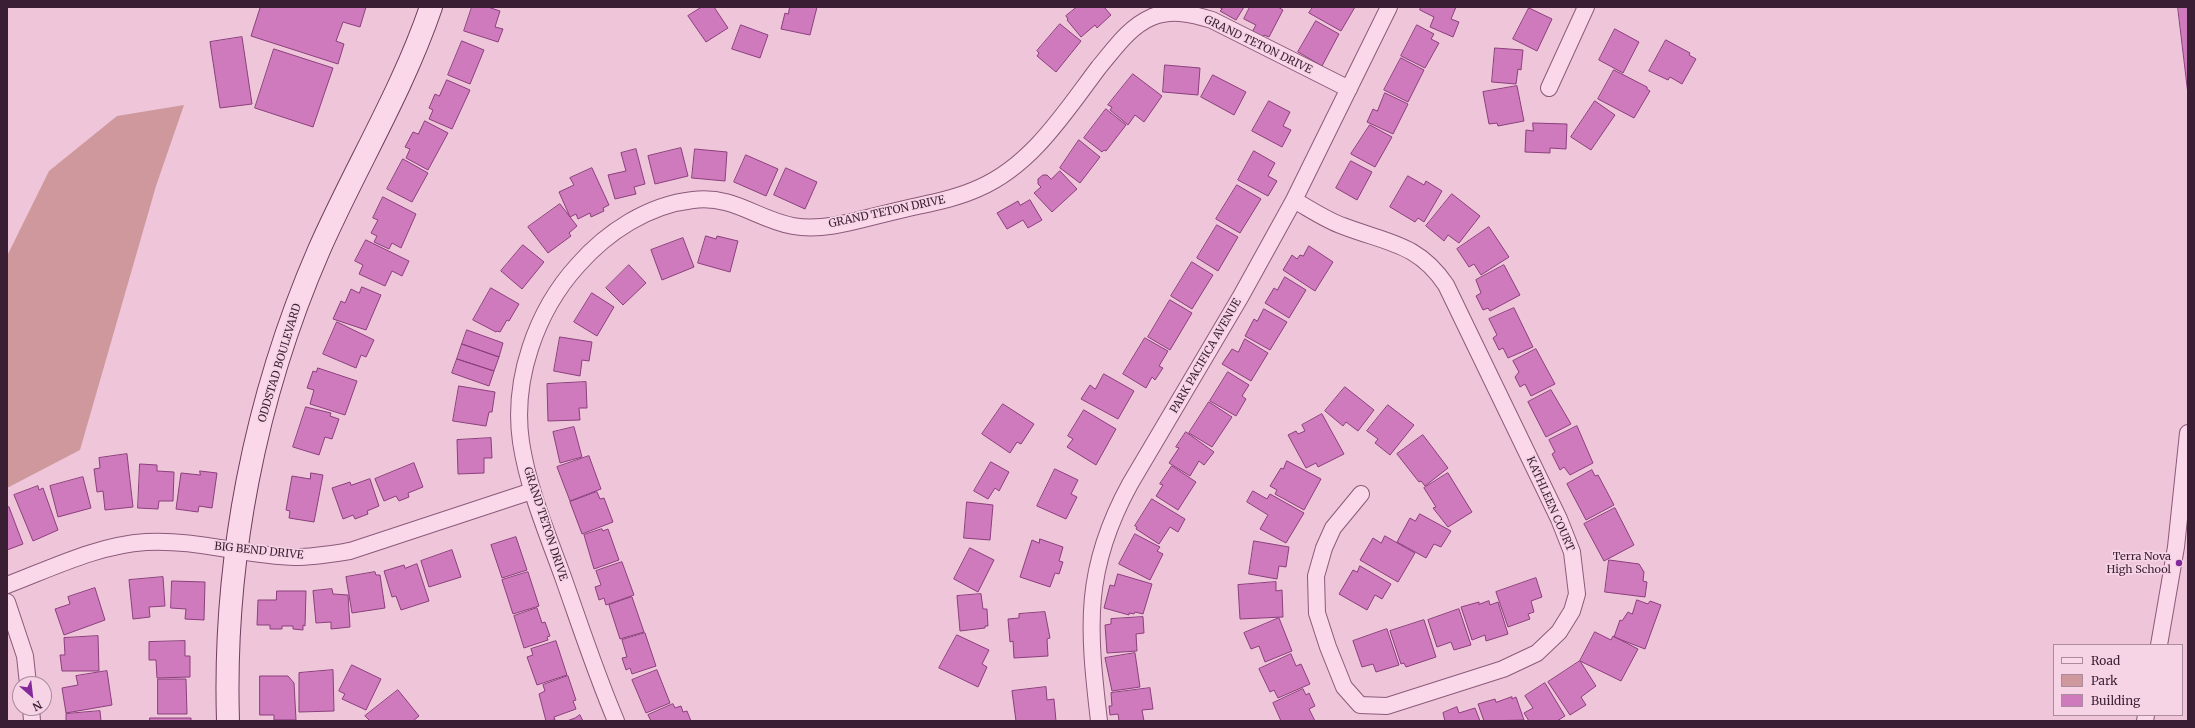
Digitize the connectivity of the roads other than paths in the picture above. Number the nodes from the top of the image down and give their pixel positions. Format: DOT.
graph roads {
  1 [pos="431,7"];
  2 [pos="1389,7"];
  3 [pos="1586,7"];
  4 [pos="1549,88"];
  5 [pos="1349,89"];
  6 [pos="1294,200"];
  7 [pos="2188,433"];
  8 [pos="532,491"];
  9 [pos="1361,494"];
  10 [pos="238,550"];
  11 [pos="7,585"];
  12 [pos="7,602"];
  13 [pos="2159,644"];
  14 [pos="27,676"];
  15 [pos="228,721"];
  16 [pos="616,721"];
  17 [pos="1099,721"];
  1 -- 10 [label="street, ODDSTAD BOULEVARD"];
  2 -- 5 [label="street, PARK PACIFICA AVENUE"];
  3 -- 4 [label="street"];
  5 -- 6 [label="street, PARK PACIFICA AVENUE"];
  5 -- 8 [label="street, GRAND TETON DRIVE"];
  6 -- 9 [label="street, KATHLEEN COURT"];
  6 -- 17 [label="street, PARK PACIFICA AVENUE"];
  7 -- 13 [label="street"];
  8 -- 10 [label="street, BIG BEND DRIVE"];
  8 -- 16 [label="street, GRAND TETON DRIVE"];
  10 -- 11 [label="street, BIG BEND DRIVE"];
  10 -- 15 [label="street, ODDSTAD BOULEVARD"];
  12 -- 14 [label="street"];
}
